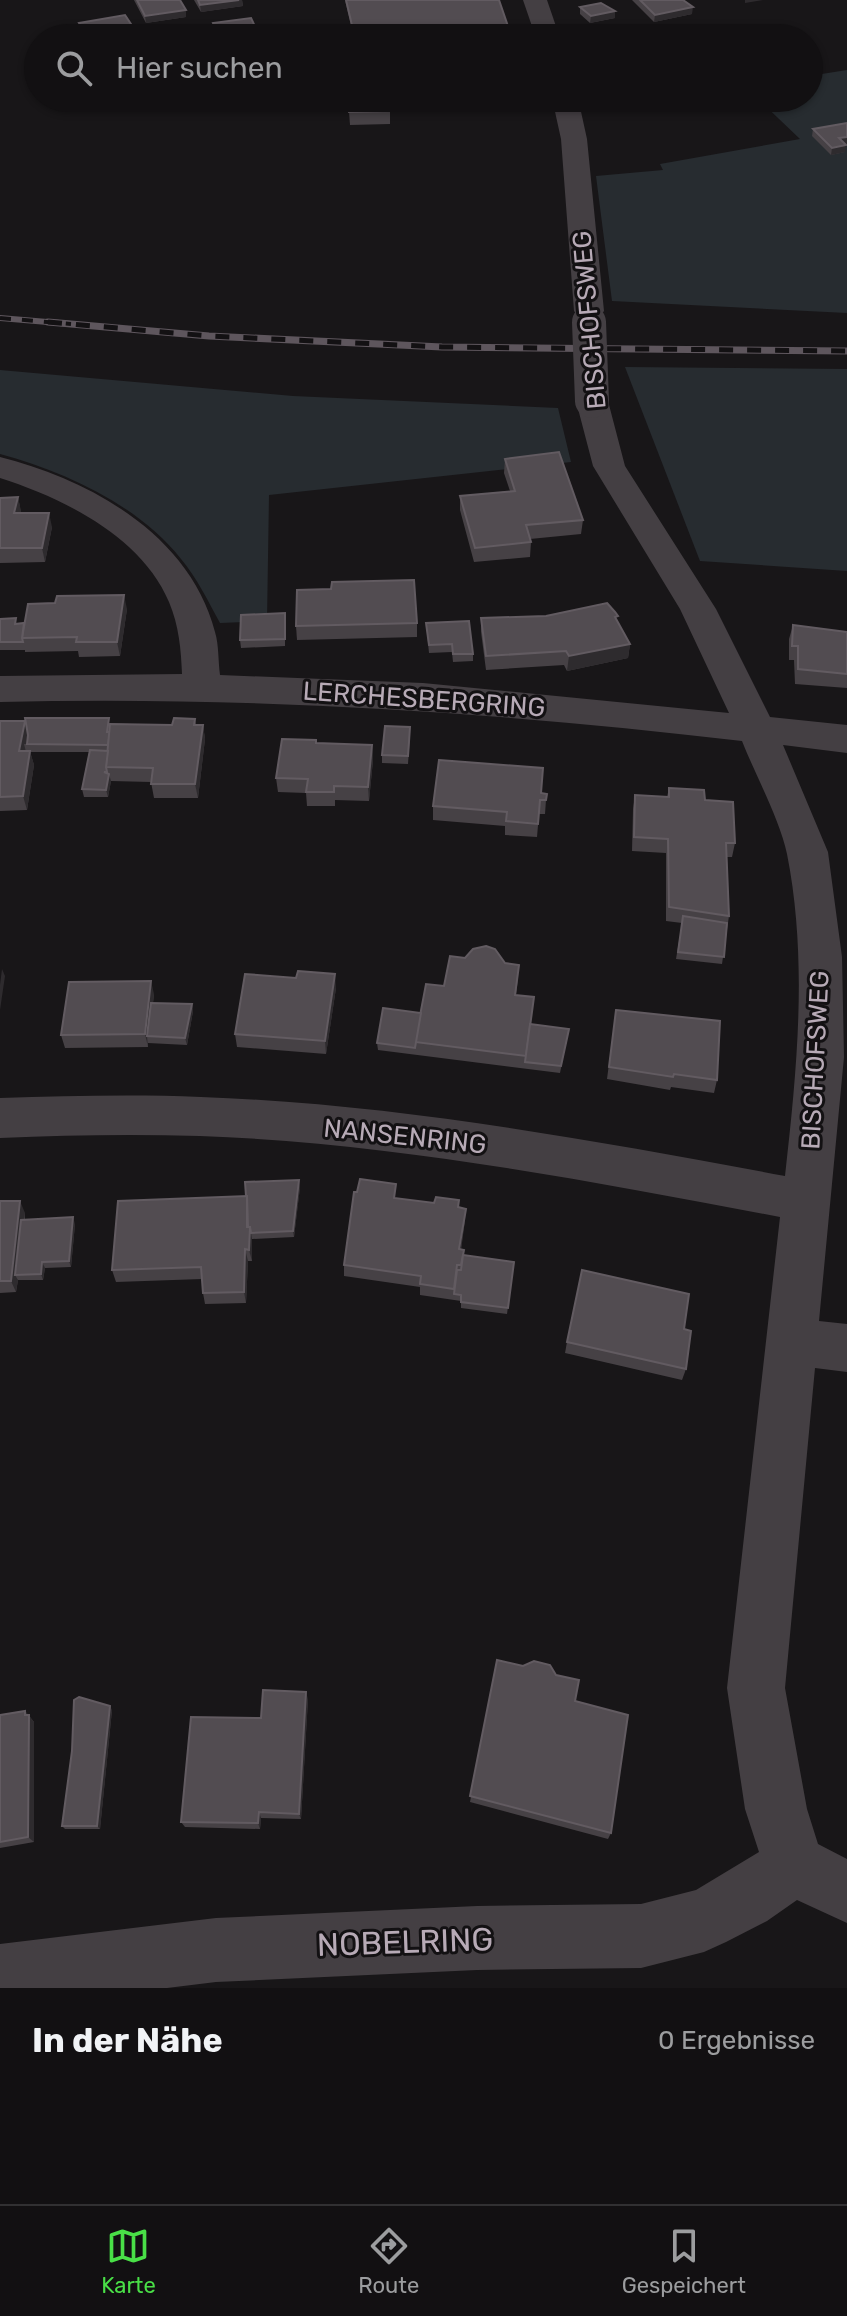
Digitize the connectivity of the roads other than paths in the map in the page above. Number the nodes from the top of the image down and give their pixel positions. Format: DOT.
graph roads {
  1 [pos="535,0"];
  2 [pos="543,24"];
  3 [pos="568,112"];
  4 [pos="0,467"];
  5 [pos="202,687"];
  6 [pos="0,689"];
  7 [pos="757,730"];
  8 [pos="847,739"];
  9 [pos="0,1118"];
  10 [pos="806,1201"];
  11 [pos="791,1341"];
  12 [pos="847,1348"];
  13 [pos="820,1878"];
  14 [pos="0,1976"];
  1 -- 2 [label="street"];
  3 -- 7 [label="street, BISCHOFSWEG, bridge"];
  4 -- 5 [label="street"];
  5 -- 6 [label="street, LERCHESBERGRING"];
  5 -- 7 [label="street, LERCHESBERGRING"];
  7 -- 8 [label="street, LERCHESBERGRING"];
  7 -- 10 [label="street, BISCHOFSWEG"];
  9 -- 10 [label="street, NANSENRING"];
  10 -- 11 [label="street, BISCHOFSWEG"];
  11 -- 12 [label="street"];
  11 -- 13 [label="street, BISCHOFSWEG"];
  13 -- 14 [label="street, NOBELRING"];
}
